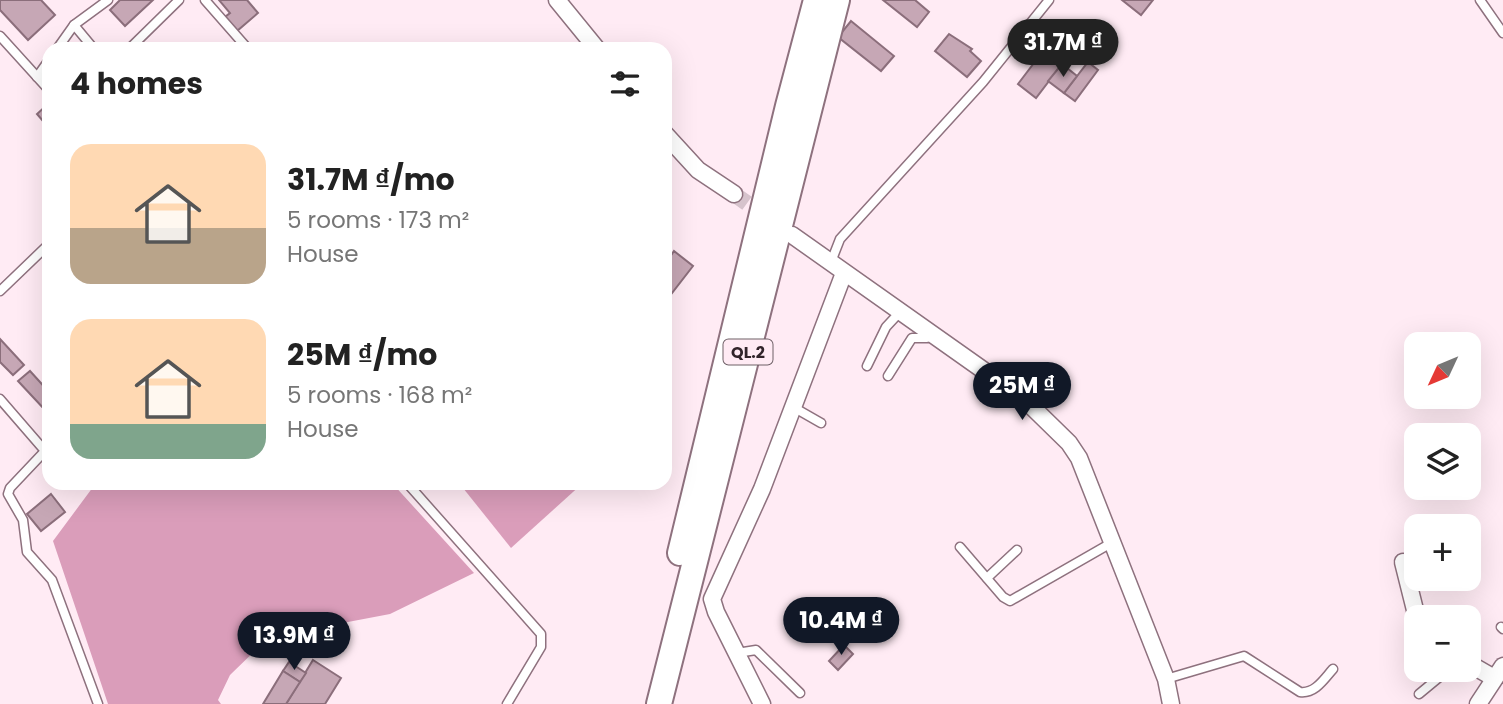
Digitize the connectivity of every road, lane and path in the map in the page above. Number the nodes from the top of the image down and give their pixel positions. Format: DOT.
graph roads {
  1 [pos="108,0"];
  2 [pos="179,0"];
  3 [pos="205,0"];
  4 [pos="557,0"];
  5 [pos="816,0"];
  6 [pos="837,0"];
  7 [pos="1049,0"];
  8 [pos="1480,0"];
  9 [pos="74,26"];
  10 [pos="1503,33"];
  11 [pos="0,36"];
  12 [pos="62,42"];
  13 [pos="88,42"];
  14 [pos="136,42"];
  15 [pos="242,42"];
  16 [pos="591,42"];
  17 [pos="42,70"];
  18 [pos="37,77"];
  19 [pos="42,82"];
  20 [pos="672,142"];
  21 [pos="734,194"];
  22 [pos="792,235"];
  23 [pos="42,251"];
  24 [pos="837,267"];
  25 [pos="0,291"];
  26 [pos="900,312"];
  27 [pos="933,335"];
  28 [pos="867,366"];
  29 [pos="888,376"];
  30 [pos="0,399"];
  31 [pos="793,406"];
  32 [pos="821,422"];
  33 [pos="42,447"];
  34 [pos="42,453"];
  35 [pos="413,490"];
  36 [pos="1113,542"];
  37 [pos="960,547"];
  38 [pos="1017,550"];
  39 [pos="1403,562"];
  40 [pos="987,578"];
  41 [pos="1414,605"];
  42 [pos="736,653"];
  43 [pos="1481,667"];
  44 [pos="1333,669"];
  45 [pos="1499,672"];
  46 [pos="1166,679"];
  47 [pos="1434,682"];
  48 [pos="800,693"];
  49 [pos="1419,694"];
  50 [pos="98,704"];
  51 [pos="507,704"];
  52 [pos="643,704"];
  53 [pos="659,704"];
  54 [pos="762,704"];
  55 [pos="1171,704"];
  56 [pos="1478,704"];
  1 -- 9 [label="lane"];
  2 -- 14 [label="lane"];
  3 -- 15 [label="lane"];
  4 -- 16 [label="street"];
  5 -- 52 [label="highway, QL.2"];
  6 -- 53 [label="highway, QL.2"];
  7 -- 24 [label="lane"];
  8 -- 10 [label="lane"];
  9 -- 12 [label="lane"];
  9 -- 13 [label="lane"];
  11 -- 18 [label="lane"];
  17 -- 18 [label="lane"];
  18 -- 19 [label="lane"];
  20 -- 21 [label="street"];
  22 -- 24 [label="street"];
  23 -- 25 [label="lane"];
  24 -- 26 [label="street"];
  24 -- 31 [label="street"];
  26 -- 27 [label="street"];
  26 -- 28 [label="lane"];
  27 -- 29 [label="lane"];
  27 -- 36 [label="street"];
  30 -- 33 [label="lane"];
  31 -- 32 [label="lane"];
  31 -- 42 [label="street"];
  34 -- 50 [label="lane"];
  35 -- 51 [label="lane"];
  36 -- 40 [label="lane"];
  36 -- 46 [label="street"];
  37 -- 40 [label="lane"];
  38 -- 40 [label="lane"];
  39 -- 41 [label="street"];
  42 -- 48 [label="lane"];
  42 -- 54 [label="street"];
  43 -- 45 [label="street"];
  44 -- 46 [label="lane"];
  45 -- 56 [label="street"];
  46 -- 55 [label="street"];
  47 -- 49 [label="lane"];
}
